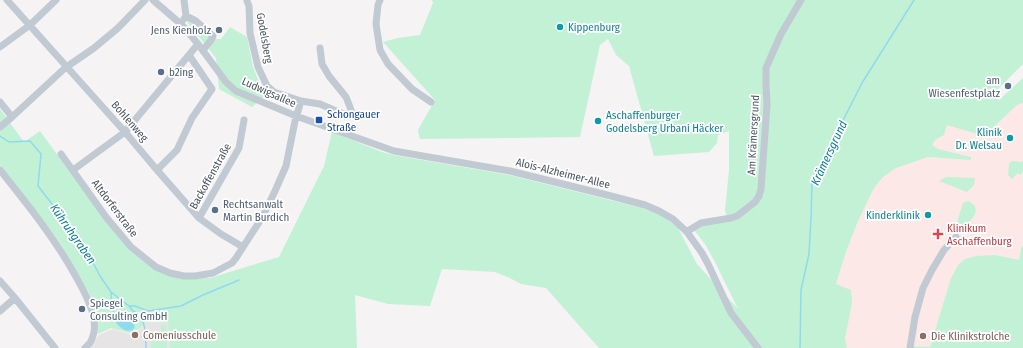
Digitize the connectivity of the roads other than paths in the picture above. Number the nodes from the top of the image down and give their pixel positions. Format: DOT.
graph roads {
  1 [pos="7,0"];
  2 [pos="56,0"];
  3 [pos="145,0"];
  4 [pos="153,0"];
  5 [pos="184,0"];
  6 [pos="380,0"];
  7 [pos="802,0"];
  8 [pos="247,1"];
  9 [pos="186,16"];
  10 [pos="30,25"];
  11 [pos="182,25"];
  12 [pos="198,44"];
  13 [pos="0,47"];
  14 [pos="320,48"];
  15 [pos="203,51"];
  16 [pos="189,54"];
  17 [pos="67,67"];
  18 [pos="301,101"];
  19 [pos="0,102"];
  20 [pos="431,102"];
  21 [pos="296,116"];
  22 [pos="12,117"];
  23 [pos="244,120"];
  24 [pos="0,127"];
  25 [pos="126,132"];
  26 [pos="61,154"];
  27 [pos="0,170"];
  28 [pos="73,170"];
  29 [pos="157,170"];
  30 [pos="199,218"];
  31 [pos="687,232"];
  32 [pos="956,237"];
  33 [pos="243,247"];
  34 [pos="0,281"];
  35 [pos="15,298"];
  36 [pos="0,311"];
  37 [pos="55,348"];
  38 [pos="85,348"];
  39 [pos="758,348"];
  40 [pos="910,348"];
  1 -- 10 [label="street, Bohlenweg"];
  2 -- 10 [label="street"];
  3 -- 17 [label="street"];
  4 -- 11 [label="street, Ludwigsallee"];
  5 -- 9 [label="street"];
  6 -- 20 [label="street"];
  7 -- 31 [label="street, Am Krämersgrund"];
  8 -- 18 [label="street, Godelsberg"];
  9 -- 11 [label="street"];
  9 -- 15 [label="street"];
  10 -- 13 [label="street"];
  10 -- 17 [label="street, Bohlenweg"];
  11 -- 12 [label="street, Ludwigsallee"];
  12 -- 15 [label="street, Ludwigsallee"];
  12 -- 16 [label="street"];
  14 -- 18 [label="street, Godelsberg"];
  15 -- 21 [label="street, Ludwigsallee"];
  16 -- 25 [label="street"];
  16 -- 29 [label="street"];
  17 -- 22 [label="street"];
  17 -- 25 [label="street, Bohlenweg"];
  18 -- 21 [label="street"];
  19 -- 22 [label="street"];
  21 -- 31 [label="street, Alois-Alzheimer-Allee"];
  21 -- 33 [label="street, Altdorferstraße"];
  22 -- 24 [label="street"];
  23 -- 30 [label="street, Backoffenstraße"];
  25 -- 28 [label="street"];
  25 -- 29 [label="street, Bohlenweg"];
  26 -- 28 [label="street, Altdorferstraße"];
  27 -- 38 [label="street"];
  28 -- 33 [label="street, Altdorferstraße"];
  29 -- 30 [label="street, Bohlenweg"];
  30 -- 33 [label="street, Bohlenweg"];
  31 -- 39 [label="street, Alois-Alzheimer-Allee"];
  32 -- 40 [label="street"];
  34 -- 35 [label="street"];
  35 -- 36 [label="street"];
  35 -- 37 [label="street"];
}
